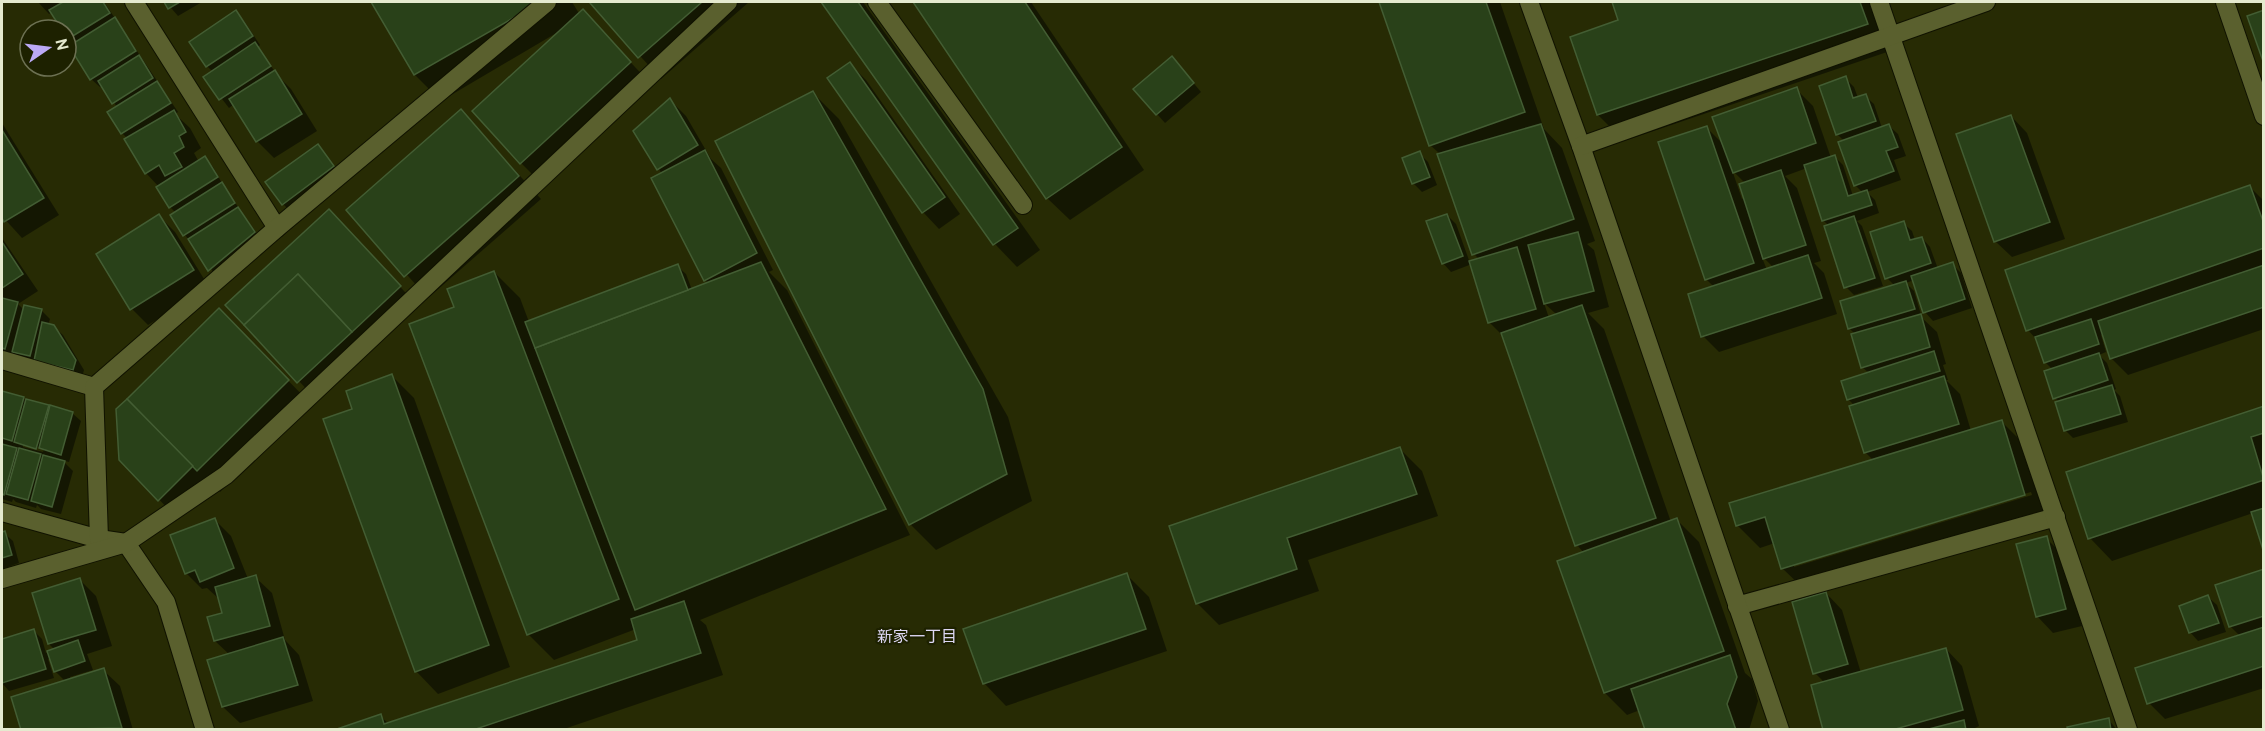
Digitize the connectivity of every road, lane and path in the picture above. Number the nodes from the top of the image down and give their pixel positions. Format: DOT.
graph roads {
  1 [pos="134,2"];
  2 [pos="547,2"];
  3 [pos="728,2"];
  4 [pos="877,2"];
  5 [pos="1529,2"];
  6 [pos="1880,2"];
  7 [pos="1986,2"];
  8 [pos="2225,2"];
  9 [pos="1892,35"];
  10 [pos="2264,116"];
  11 [pos="1581,146"];
  12 [pos="1023,205"];
  13 [pos="278,228"];
  14 [pos="2,360"];
  15 [pos="94,387"];
  16 [pos="2,512"];
  17 [pos="2056,517"];
  18 [pos="99,539"];
  19 [pos="126,543"];
  20 [pos="2,579"];
  21 [pos="1737,606"];
  22 [pos="205,729"];
  23 [pos="1780,729"];
  24 [pos="2128,729"];
  1 -- 13 [label="street"];
  2 -- 13 [label="street"];
  3 -- 19 [label="street"];
  4 -- 12 [label="street"];
  5 -- 11 [label="street"];
  6 -- 9 [label="street"];
  7 -- 9 [label="street"];
  8 -- 10 [label="street"];
  9 -- 11 [label="street"];
  9 -- 17 [label="street"];
  11 -- 21 [label="street"];
  13 -- 15 [label="street"];
  14 -- 15 [label="street"];
  15 -- 18 [label="street"];
  16 -- 18 [label="street"];
  17 -- 21 [label="street"];
  17 -- 24 [label="street"];
  18 -- 19 [label="street"];
  19 -- 20 [label="street"];
  19 -- 22 [label="street"];
  21 -- 23 [label="street"];
}
